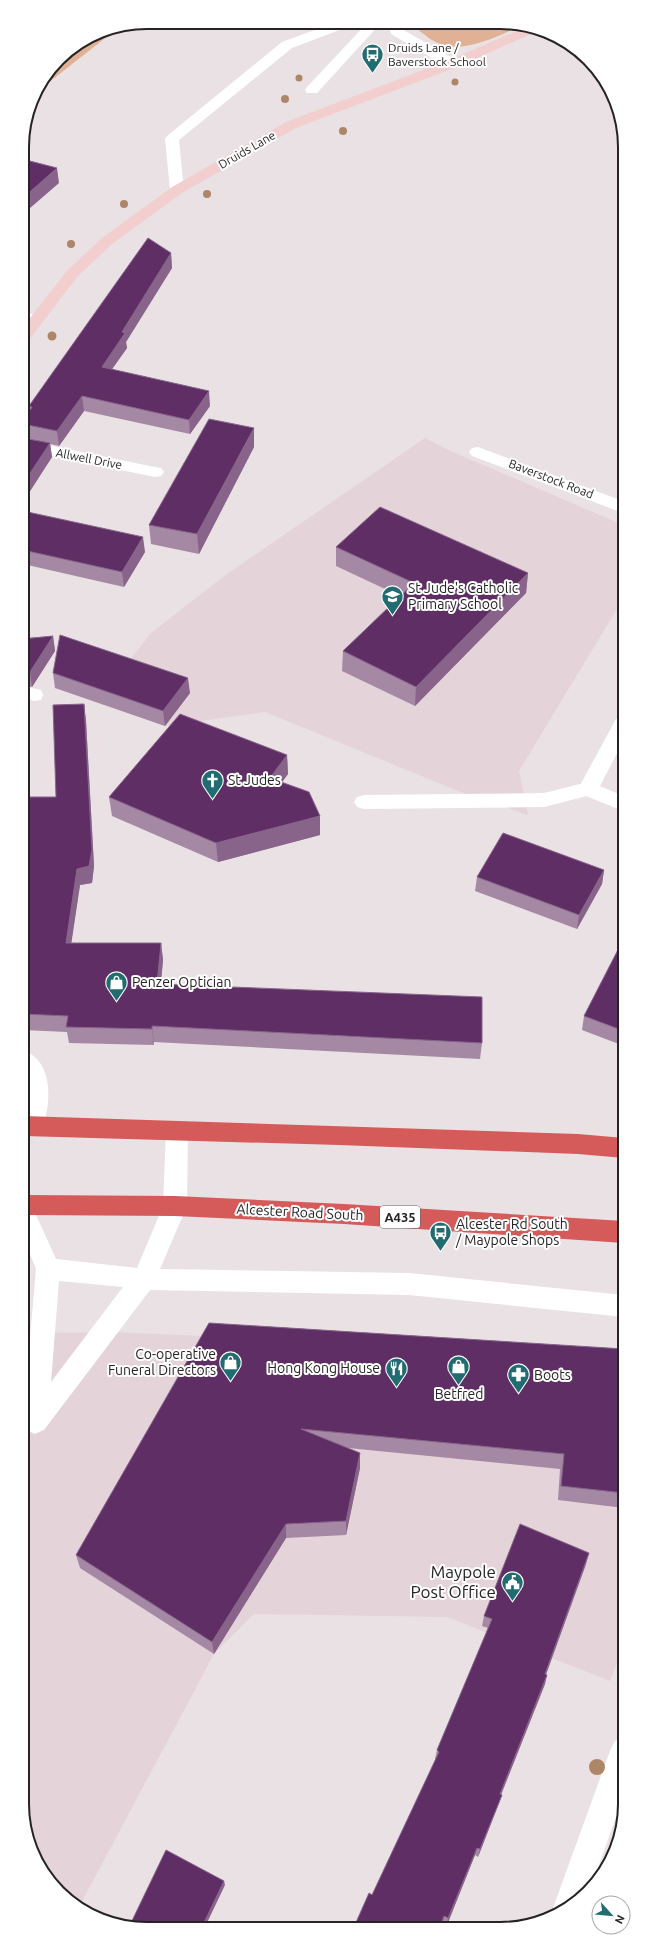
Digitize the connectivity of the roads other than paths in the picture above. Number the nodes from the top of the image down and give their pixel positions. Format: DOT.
graph roads {
  1 [pos="330,29"];
  2 [pos="369,29"];
  3 [pos="395,29"];
  4 [pos="526,32"];
  5 [pos="452,64"];
  6 [pos="312,90"];
  7 [pos="177,190"];
  8 [pos="29,318"];
  9 [pos="29,446"];
  10 [pos="478,452"];
  11 [pos="155,472"];
  12 [pos="618,505"];
  13 [pos="618,733"];
  14 [pos="588,789"];
  15 [pos="364,802"];
  16 [pos="618,802"];
  17 [pos="29,1064"];
  18 [pos="29,1122"];
  19 [pos="29,1126"];
  20 [pos="177,1130"];
  21 [pos="618,1147"];
  22 [pos="29,1205"];
  23 [pos="175,1206"];
  24 [pos="29,1225"];
  25 [pos="618,1232"];
  26 [pos="48,1269"];
  27 [pos="144,1279"];
  28 [pos="618,1305"];
  29 [pos="618,1770"];
  30 [pos="572,1898"];
  1 -- 7 [label="lane"];
  2 -- 6 [label="lane"];
  3 -- 5 [label="street"];
  4 -- 5 [label="street, Druids Lane"];
  5 -- 7 [label="street, Druids Lane"];
  7 -- 8 [label="street, Druids Lane"];
  9 -- 11 [label="street, Allwell Drive"];
  10 -- 12 [label="street, Baverstock Road"];
  13 -- 14 [label="street"];
  14 -- 15 [label="lane"];
  14 -- 16 [label="street"];
  17 -- 18 [label="lane"];
  19 -- 20 [label="highway"];
  20 -- 21 [label="highway"];
  20 -- 23 [label="lane"];
  22 -- 23 [label="highway, Alcester Road South / A435"];
  23 -- 25 [label="highway, Alcester Road South / A435"];
  23 -- 27 [label="lane"];
  24 -- 26 [label="lane"];
  26 -- 27 [label="lane"];
  26 -- 27 [label="lane"];
  27 -- 28 [label="lane"];
  29 -- 30 [label="street"];
}
